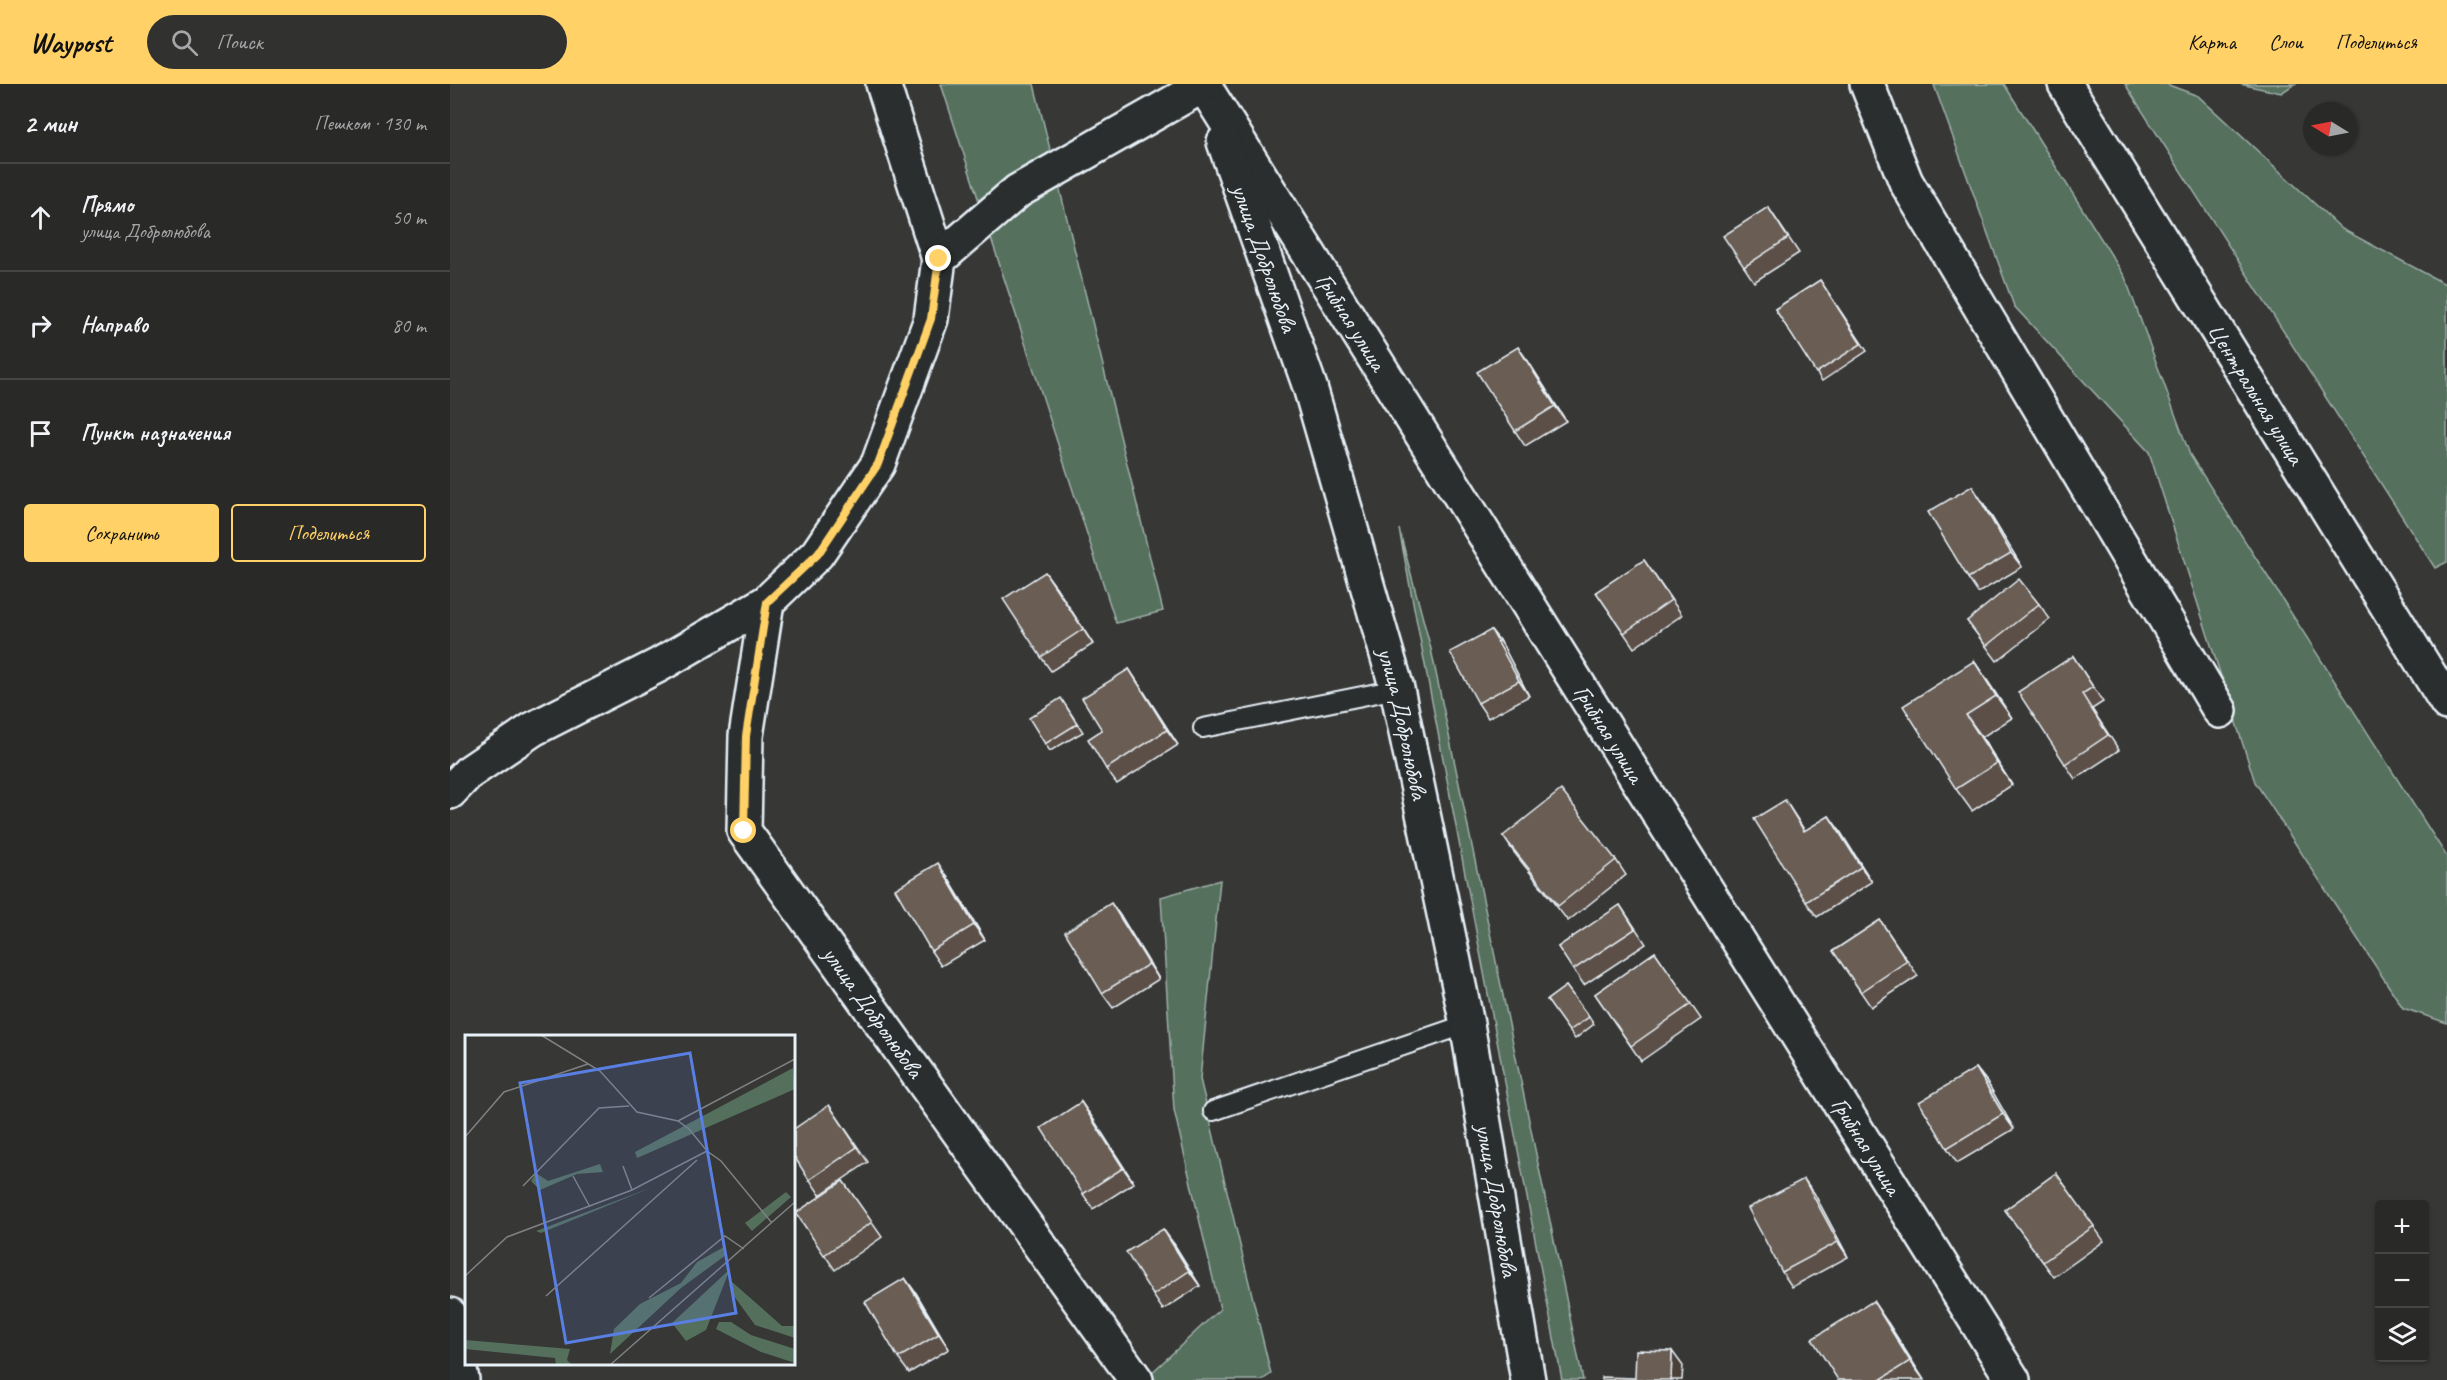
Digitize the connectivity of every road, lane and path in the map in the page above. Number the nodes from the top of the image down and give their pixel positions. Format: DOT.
graph roads {
  1 [pos="882,84"];
  2 [pos="1867,84"];
  3 [pos="2065,84"];
  4 [pos="1205,85"];
  5 [pos="939,259"];
  6 [pos="767,602"];
  7 [pos="2443,688"];
  8 [pos="1397,689"];
  9 [pos="2220,711"];
  10 [pos="1203,728"];
  11 [pos="450,792"];
  12 [pos="1467,1024"];
  13 [pos="1213,1111"];
  14 [pos="450,1316"];
  15 [pos="462,1380"];
  16 [pos="1136,1380"];
  17 [pos="1528,1380"];
  18 [pos="2013,1380"];
  1 -- 5 [label="street"];
  2 -- 9 [label="street"];
  3 -- 7 [label="street, Центральная улица"];
  4 -- 5 [label="street"];
  4 -- 8 [label="street, улица Добролюбова"];
  4 -- 18 [label="street, Грибная улица"];
  5 -- 6 [label="street"];
  6 -- 11 [label="street"];
  6 -- 16 [label="street, улица Добролюбова"];
  8 -- 10 [label="lane"];
  8 -- 12 [label="street, улица Добролюбова"];
  12 -- 13 [label="lane"];
  12 -- 17 [label="street, улица Добролюбова"];
  14 -- 15 [label="street"];
}
